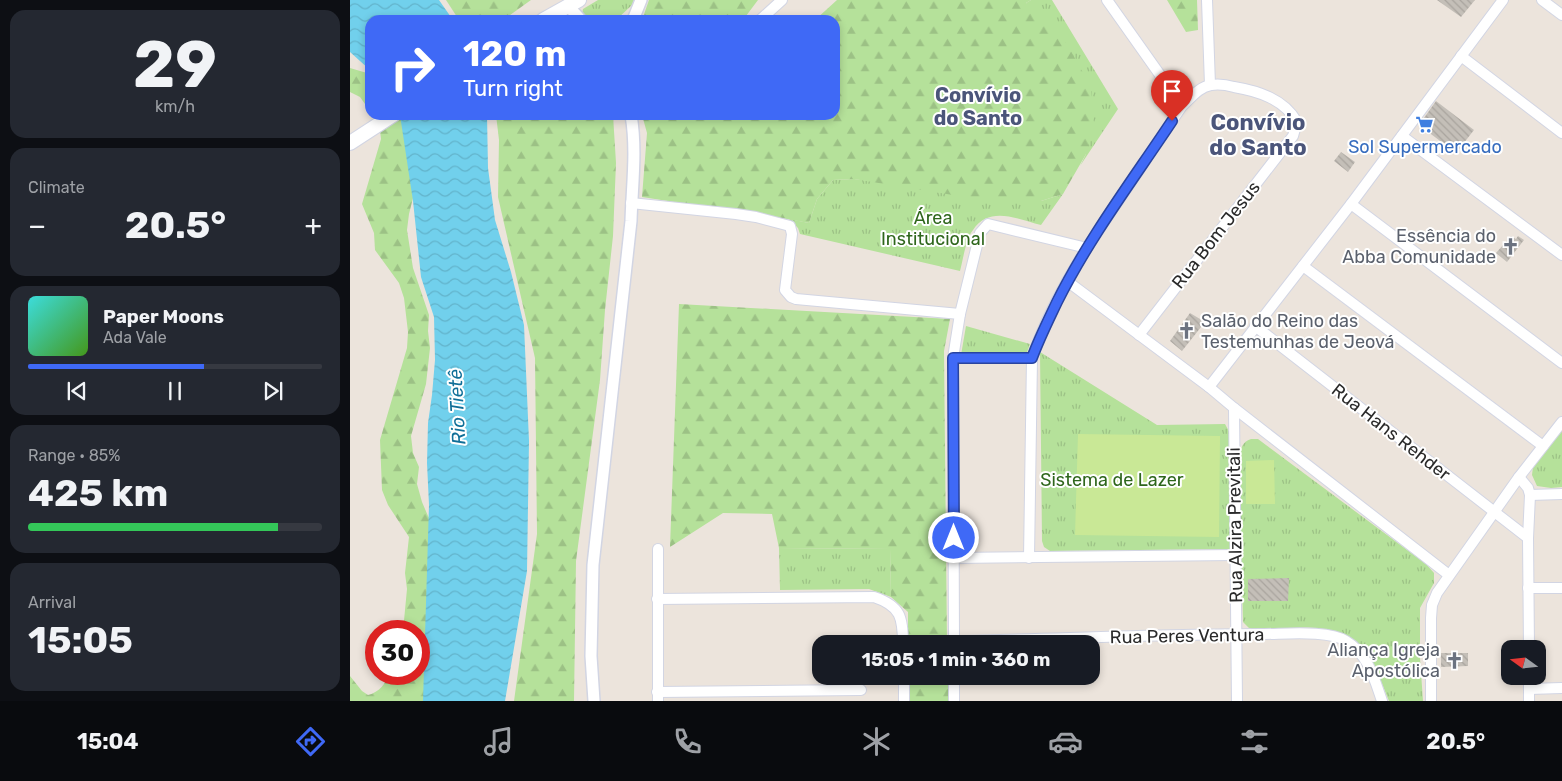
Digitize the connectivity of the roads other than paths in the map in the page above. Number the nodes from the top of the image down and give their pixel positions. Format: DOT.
graph roads {
  1 [pos="782,0"];
  2 [pos="1107,0"];
  3 [pos="1207,0"];
  4 [pos="1503,0"];
  5 [pos="1542,0"];
  6 [pos="640,2"];
  7 [pos="574,3"];
  8 [pos="552,15"];
  9 [pos="579,15"];
  10 [pos="628,15"];
  11 [pos="635,15"];
  12 [pos="766,15"];
  13 [pos="1562,15"];
  14 [pos="1461,56"];
  15 [pos="1210,85"];
  16 [pos="1182,106"];
  17 [pos="386,120"];
  18 [pos="632,120"];
  19 [pos="1562,133"];
  20 [pos="1402,136"];
  21 [pos="350,144"];
  22 [pos="631,204"];
  23 [pos="1351,204"];
  24 [pos="1087,248"];
  25 [pos="1562,255"];
  26 [pos="1303,266"];
  27 [pos="1067,282"];
  28 [pos="960,314"];
  29 [pos="1255,326"];
  30 [pos="1139,335"];
  31 [pos="953,358"];
  32 [pos="1032,358"];
  33 [pos="1562,364"];
  34 [pos="1209,387"];
  35 [pos="1234,408"];
  36 [pos="1562,422"];
  37 [pos="1543,446"];
  38 [pos="1520,477"];
  39 [pos="1562,494"];
  40 [pos="1530,495"];
  41 [pos="1494,512"];
  42 [pos="1528,538"];
  43 [pos="658,548"];
  44 [pos="1235,555"];
  45 [pos="954,558"];
  46 [pos="1029,558"];
  47 [pos="1449,575"];
  48 [pos="1528,588"];
  49 [pos="1562,588"];
  50 [pos="657,599"];
  51 [pos="1236,634"];
  52 [pos="903,635"];
  53 [pos="954,635"];
  54 [pos="1100,638"];
  55 [pos="1528,640"];
  56 [pos="904,685"];
  57 [pos="954,685"];
  58 [pos="1529,685"];
  59 [pos="1562,688"];
  60 [pos="1529,689"];
  61 [pos="861,690"];
  62 [pos="658,696"];
  63 [pos="594,701"];
  64 [pos="904,701"];
  65 [pos="954,701"];
  66 [pos="1237,701"];
  67 [pos="1382,701"];
  68 [pos="1431,701"];
  69 [pos="1529,701"];
  1 -- 12 [label="street"];
  2 -- 16 [label="street"];
  3 -- 15 [label="street"];
  4 -- 14 [label="street"];
  5 -- 13 [label="street"];
  6 -- 10 [label="street"];
  6 -- 11 [label="street"];
  7 -- 8 [label="main road"];
  7 -- 9 [label="street"];
  14 -- 19 [label="street"];
  14 -- 20 [label="street"];
  15 -- 16 [label="street"];
  15 -- 30 [label="street, Rua Bom Jesus"];
  16 -- 24 [label="street"];
  17 -- 21 [label="main road"];
  18 -- 22 [label="street"];
  20 -- 23 [label="street"];
  20 -- 25 [label="street"];
  22 -- 28 [label="street"];
  22 -- 63 [label="street"];
  23 -- 26 [label="street"];
  23 -- 33 [label="street"];
  24 -- 27 [label="street"];
  24 -- 28 [label="street"];
  26 -- 29 [label="street"];
  26 -- 37 [label="street"];
  27 -- 30 [label="street"];
  27 -- 32 [label="street"];
  28 -- 31 [label="street"];
  29 -- 34 [label="street"];
  29 -- 41 [label="street, Rua Hans Rehder"];
  30 -- 34 [label="street"];
  31 -- 32 [label="street"];
  31 -- 45 [label="street"];
  32 -- 46 [label="street"];
  34 -- 35 [label="street"];
  35 -- 44 [label="street, Rua Alzira Previtali"];
  35 -- 47 [label="street"];
  36 -- 37 [label="street"];
  37 -- 38 [label="street"];
  38 -- 40 [label="street"];
  38 -- 41 [label="street"];
  39 -- 40 [label="street"];
  40 -- 42 [label="street"];
  41 -- 42 [label="street, Rua Hans Rehder"];
  41 -- 47 [label="street"];
  42 -- 48 [label="street"];
  43 -- 50 [label="street"];
  44 -- 46 [label="street"];
  44 -- 51 [label="street, Rua Alzira Previtali"];
  45 -- 46 [label="street"];
  45 -- 53 [label="street"];
  47 -- 68 [label="street"];
  48 -- 49 [label="street"];
  48 -- 55 [label="street"];
  50 -- 52 [label="street"];
  50 -- 62 [label="street"];
  51 -- 54 [label="street, Rua Peres Ventura"];
  51 -- 66 [label="street, Rua Alzira Previtali"];
  51 -- 67 [label="street, Rua Peres Ventura"];
  56 -- 64 [label="street"];
  57 -- 65 [label="street"];
  58 -- 60 [label="street"];
  59 -- 60 [label="street"];
  60 -- 69 [label="street"];
  61 -- 62 [label="street"];
}
